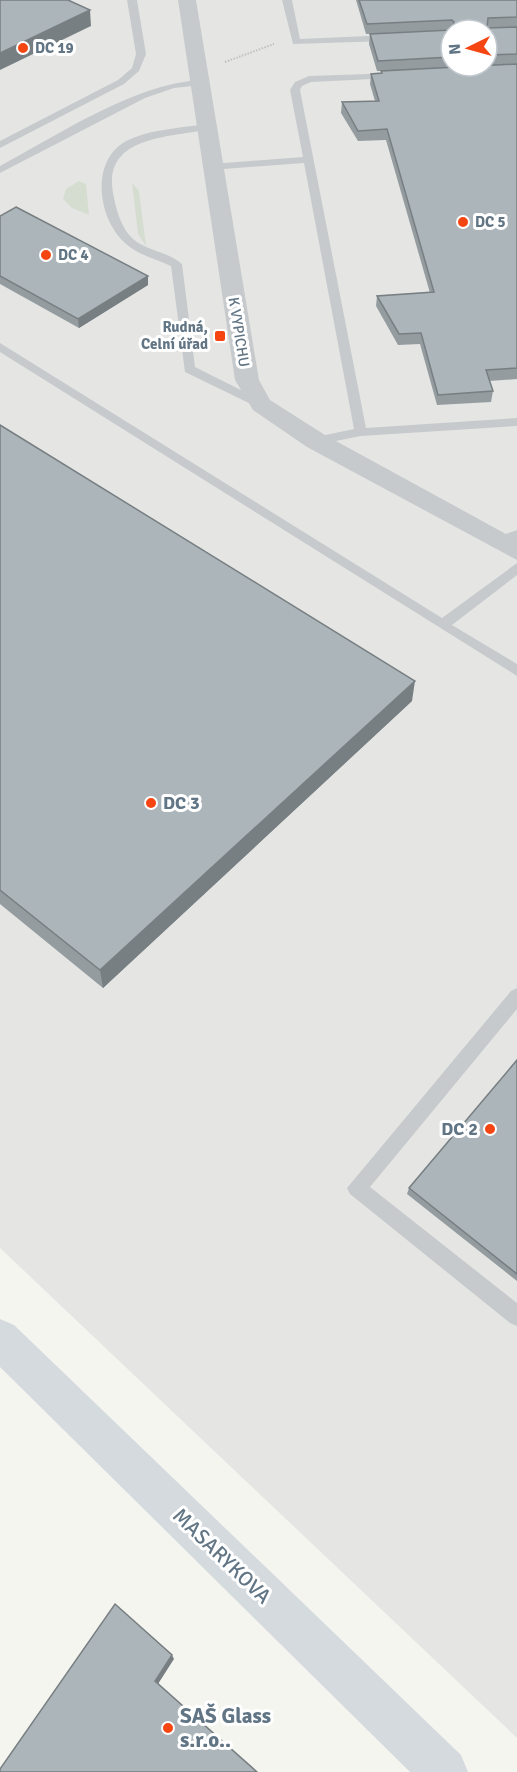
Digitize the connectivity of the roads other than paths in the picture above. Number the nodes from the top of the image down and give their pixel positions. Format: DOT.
graph roads {
  1 [pos="132,0"];
  2 [pos="187,0"];
  3 [pos="286,0"];
  4 [pos="403,37"];
  5 [pos="401,75"];
  6 [pos="199,83"];
  7 [pos="205,127"];
  8 [pos="0,145"];
  9 [pos="308,160"];
  10 [pos="212,167"];
  11 [pos="0,170"];
  12 [pos="0,347"];
  13 [pos="261,405"];
  14 [pos="517,422"];
  15 [pos="361,432"];
  16 [pos="316,441"];
  17 [pos="511,542"];
  18 [pos="517,568"];
  19 [pos="442,625"];
  20 [pos="517,671"];
  21 [pos="517,996"];
  22 [pos="517,1316"];
  23 [pos="0,1339"];
  24 [pos="444,1772"];
  1 -- 8 [label="lane"];
  2 -- 6 [label="street, K VYPICHU"];
  3 -- 4 [label="lane"];
  5 -- 9 [label="lane"];
  6 -- 7 [label="street, K VYPICHU"];
  6 -- 11 [label="lane"];
  7 -- 10 [label="street, K VYPICHU"];
  7 -- 13 [label="lane"];
  9 -- 10 [label="lane"];
  9 -- 15 [label="lane"];
  10 -- 13 [label="street, K VYPICHU"];
  12 -- 19 [label="lane"];
  13 -- 16 [label="street, K VYPICHU"];
  14 -- 15 [label="lane"];
  15 -- 16 [label="lane"];
  16 -- 17 [label="street, K VYPICHU"];
  18 -- 19 [label="lane"];
  19 -- 20 [label="lane"];
  21 -- 22 [label="lane"];
  23 -- 24 [label="main road, MASARYKOVA"];
}
